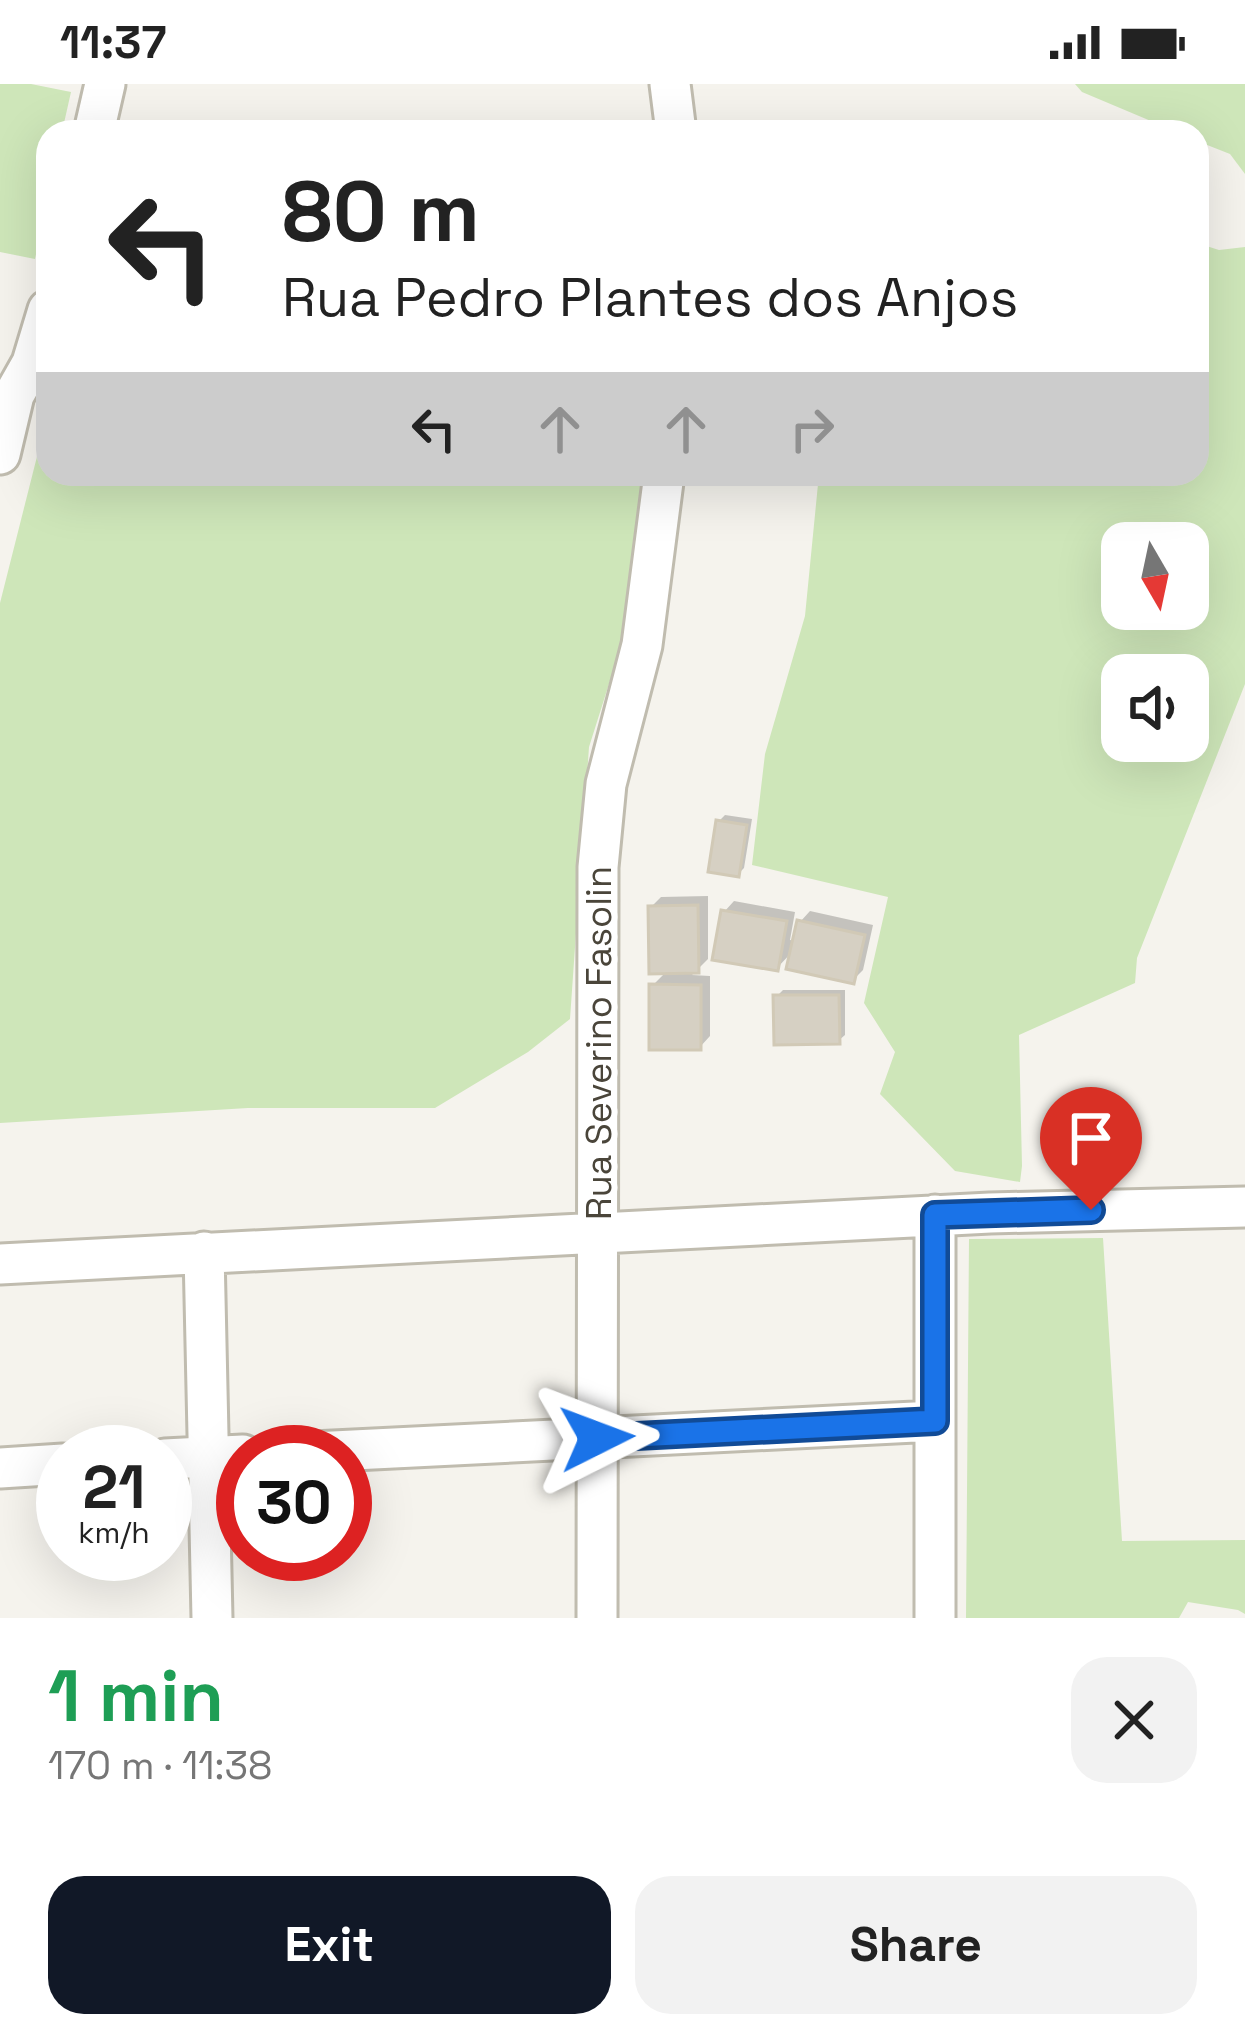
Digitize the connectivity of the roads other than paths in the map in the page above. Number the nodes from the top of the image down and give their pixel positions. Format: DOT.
graph roads {
  1 [pos="105,84"];
  2 [pos="670,84"];
  3 [pos="97,120"];
  4 [pos="674,120"];
  5 [pos="36,350"];
  6 [pos="0,454"];
  7 [pos="662,486"];
  8 [pos="1245,1208"];
  9 [pos="935,1215"];
  10 [pos="598,1232"];
  11 [pos="204,1252"];
  12 [pos="0,1264"];
  13 [pos="935,1421"];
  14 [pos="223,1425"];
  15 [pos="597,1438"];
  16 [pos="372,1449"];
  17 [pos="36,1466"];
  18 [pos="0,1468"];
  19 [pos="216,1572"];
  20 [pos="212,1618"];
  21 [pos="597,1618"];
  22 [pos="934,1618"];
  1 -- 3 [label="street"];
  2 -- 4 [label="street"];
  5 -- 6 [label="street"];
  7 -- 10 [label="street, Rua Severino Fasolin"];
  8 -- 9 [label="street"];
  9 -- 10 [label="street"];
  9 -- 13 [label="street"];
  10 -- 11 [label="street"];
  10 -- 15 [label="street, Rua Severino Fasolin"];
  11 -- 12 [label="street"];
  11 -- 14 [label="street"];
  13 -- 15 [label="street"];
  13 -- 22 [label="street"];
  15 -- 16 [label="street"];
  15 -- 21 [label="street, Rua Severino Fasolin"];
  17 -- 18 [label="street"];
  19 -- 20 [label="street"];
}
